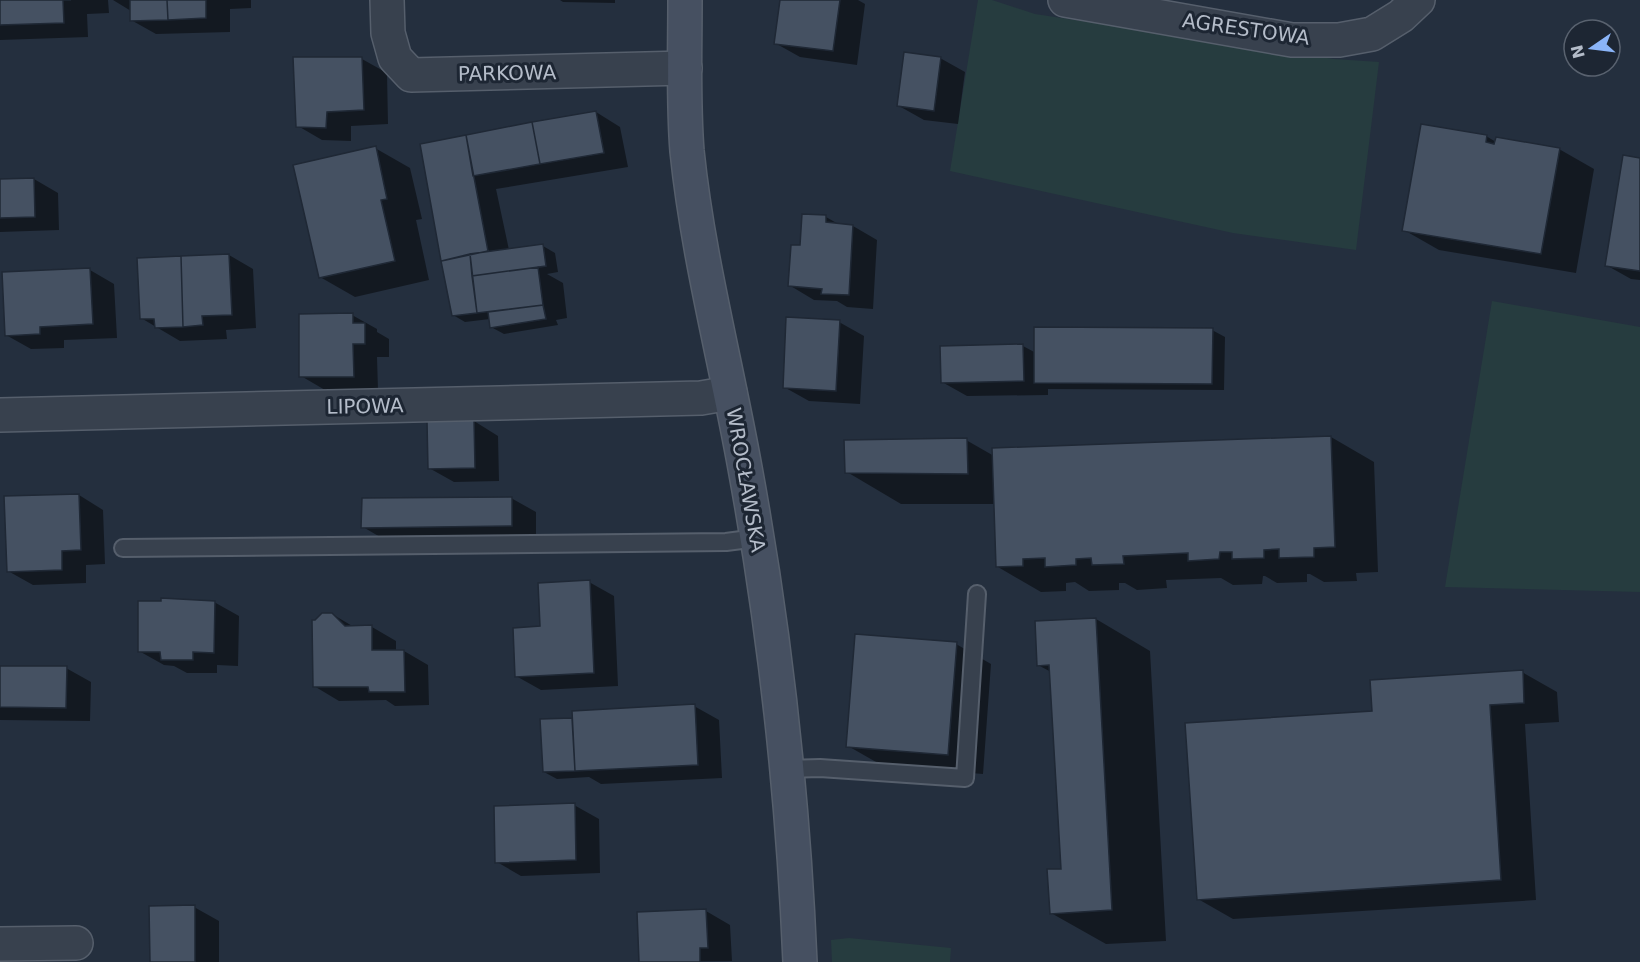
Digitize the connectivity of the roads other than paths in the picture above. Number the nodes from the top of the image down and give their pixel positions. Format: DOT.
graph roads {
  1 [pos="387,0"];
  2 [pos="686,0"];
  3 [pos="1065,0"];
  4 [pos="1418,0"];
  5 [pos="685,68"];
  6 [pos="730,393"];
  7 [pos="0,415"];
  8 [pos="756,538"];
  9 [pos="123,548"];
  10 [pos="977,594"];
  11 [pos="786,769"];
  12 [pos="76,943"];
  13 [pos="0,944"];
  14 [pos="800,962"];
  1 -- 5 [label="street, PARKOWA"];
  2 -- 5 [label="street, WROCŁAWSKA"];
  3 -- 4 [label="street, AGRESTOWA"];
  5 -- 6 [label="street, WROCŁAWSKA"];
  6 -- 7 [label="street, LIPOWA"];
  6 -- 8 [label="street, WROCŁAWSKA"];
  8 -- 9 [label="lane"];
  8 -- 11 [label="street, WROCŁAWSKA"];
  10 -- 11 [label="lane"];
  11 -- 14 [label="street, WROCŁAWSKA"];
  12 -- 13 [label="street"];
}
